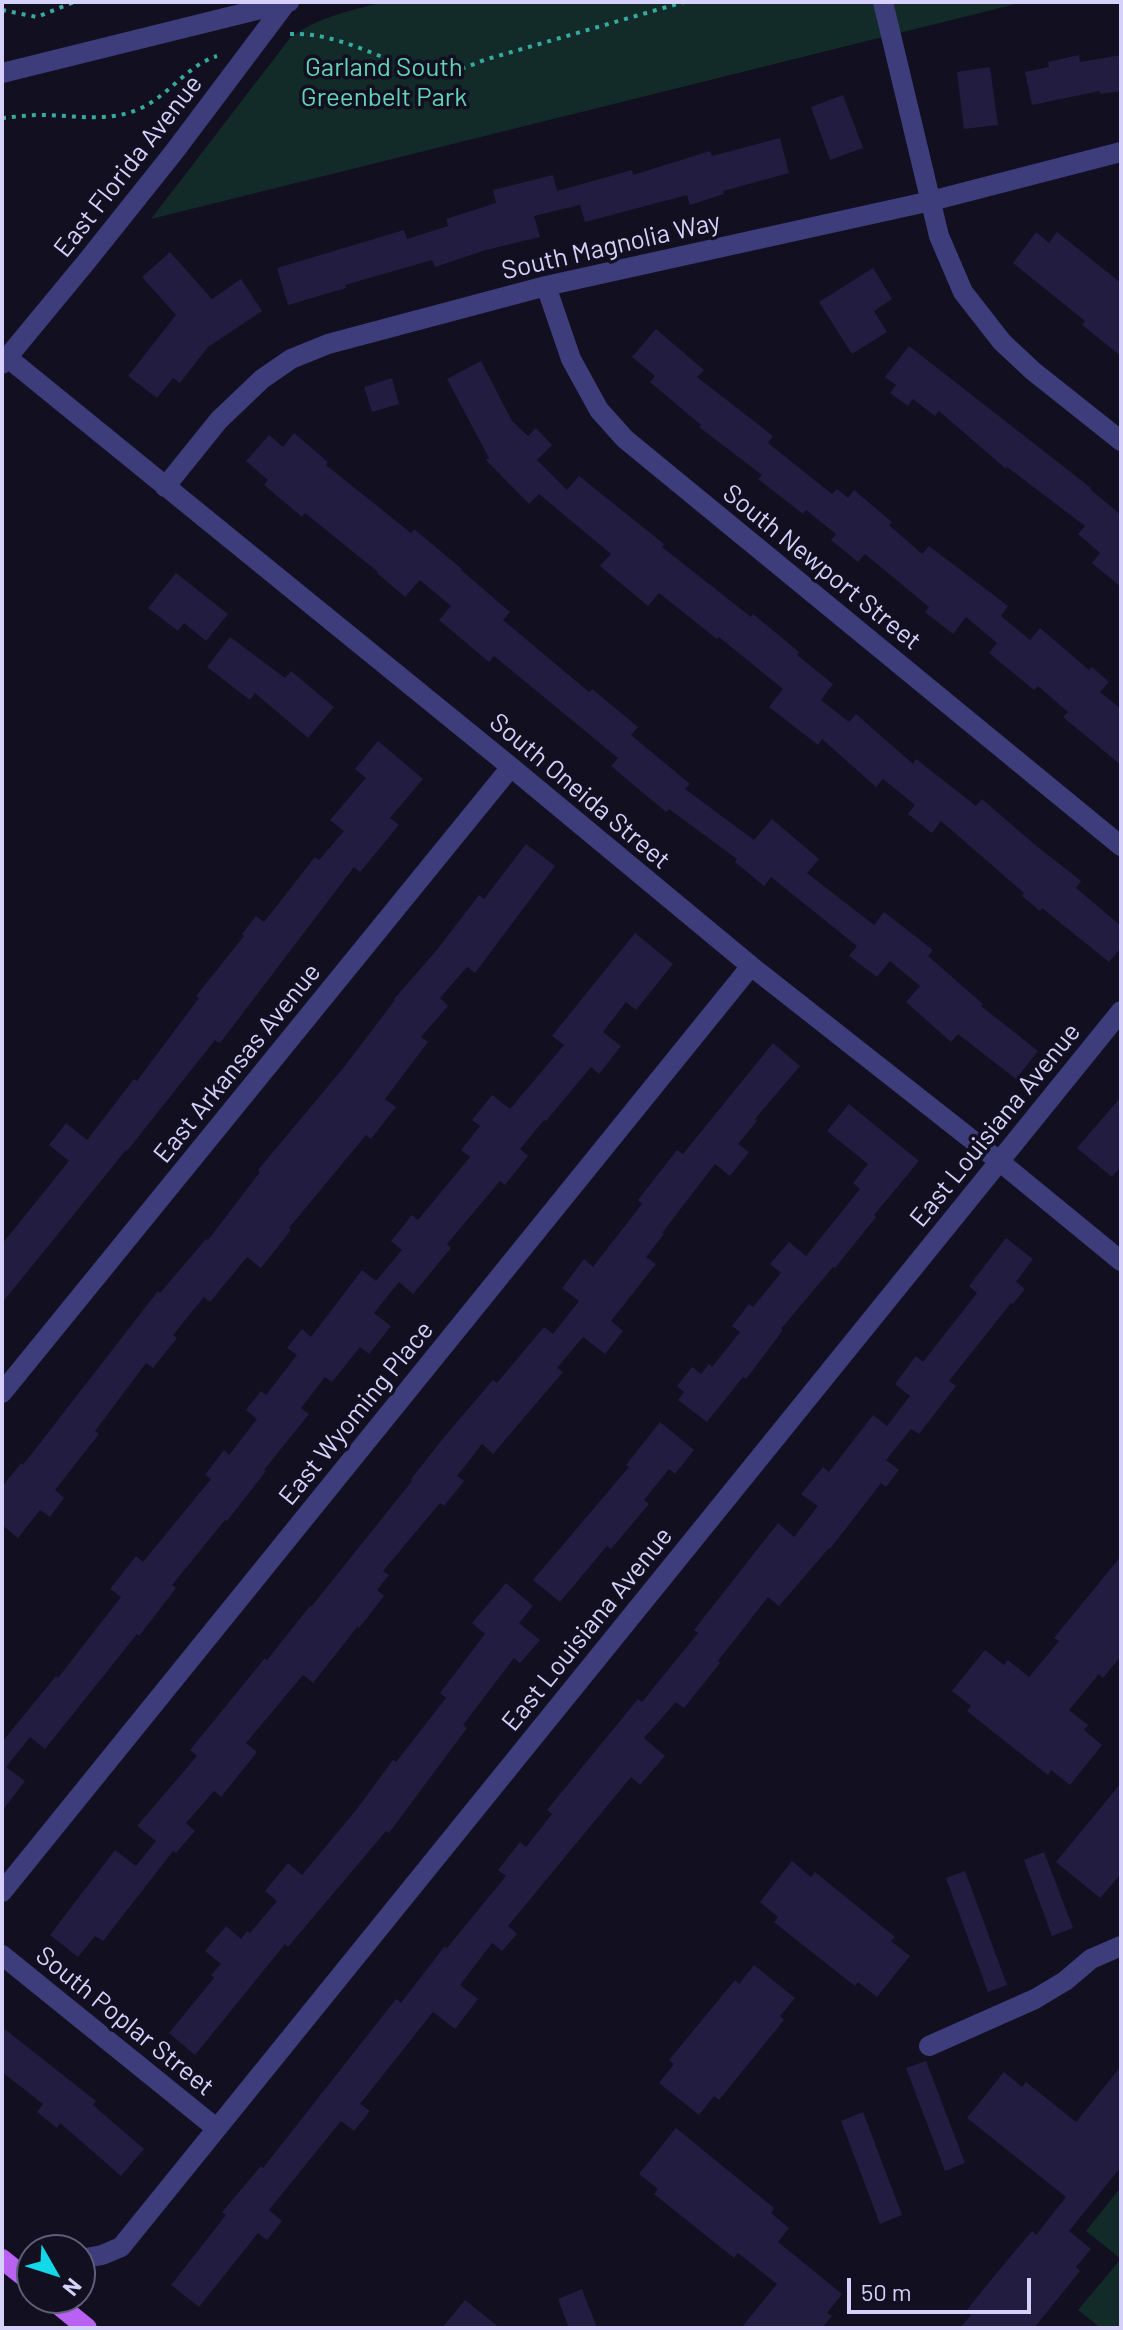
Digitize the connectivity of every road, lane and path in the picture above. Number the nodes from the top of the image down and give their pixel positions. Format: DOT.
graph roads {
  1 [pos="74,2"];
  2 [pos="288,2"];
  3 [pos="684,2"];
  4 [pos="883,2"];
  5 [pos="2,10"];
  6 [pos="257,42"];
  7 [pos="220,55"];
  8 [pos="2,73"];
  9 [pos="2,118"];
  10 [pos="1121,152"];
  11 [pos="931,201"];
  12 [pos="546,286"];
  13 [pos="5,361"];
  14 [pos="1121,441"];
  15 [pos="165,487"];
  16 [pos="511,767"];
  17 [pos="1121,846"];
  18 [pos="751,966"];
  19 [pos="1121,1011"];
  20 [pos="999,1161"];
  21 [pos="1121,1261"];
  22 [pos="2,1393"];
  23 [pos="2,1892"];
  24 [pos="1121,1946"];
  25 [pos="2,1955"];
  26 [pos="929,2046"];
  27 [pos="216,2128"];
  28 [pos="96,2256"];
  29 [pos="70,2314"];
  30 [pos="87,2328"];
  1 -- 5 [label="path"];
  2 -- 6 [label="street, East Florida Avenue"];
  2 -- 8 [label="street"];
  3 -- 6 [label="path"];
  4 -- 11 [label="street"];
  6 -- 13 [label="street, East Florida Avenue"];
  7 -- 9 [label="path"];
  10 -- 11 [label="street, South Magnolia Way"];
  11 -- 12 [label="street, South Magnolia Way"];
  11 -- 14 [label="street"];
  12 -- 15 [label="street, South Magnolia Way"];
  12 -- 17 [label="street, South Newport Street"];
  13 -- 15 [label="street, South Oneida Street"];
  15 -- 16 [label="street, South Oneida Street"];
  16 -- 18 [label="street, South Oneida Street"];
  16 -- 22 [label="street, East Arkansas Avenue"];
  18 -- 20 [label="street, South Oneida Street"];
  18 -- 23 [label="street, East Wyoming Place"];
  19 -- 20 [label="street, East Louisiana Avenue"];
  20 -- 21 [label="street, South Oneida Street"];
  20 -- 27 [label="street, East Louisiana Avenue"];
  24 -- 26 [label="street"];
  25 -- 27 [label="street, South Poplar Street"];
  27 -- 28 [label="street, East Louisiana Avenue"];
  29 -- 30 [label="main road"];
}
